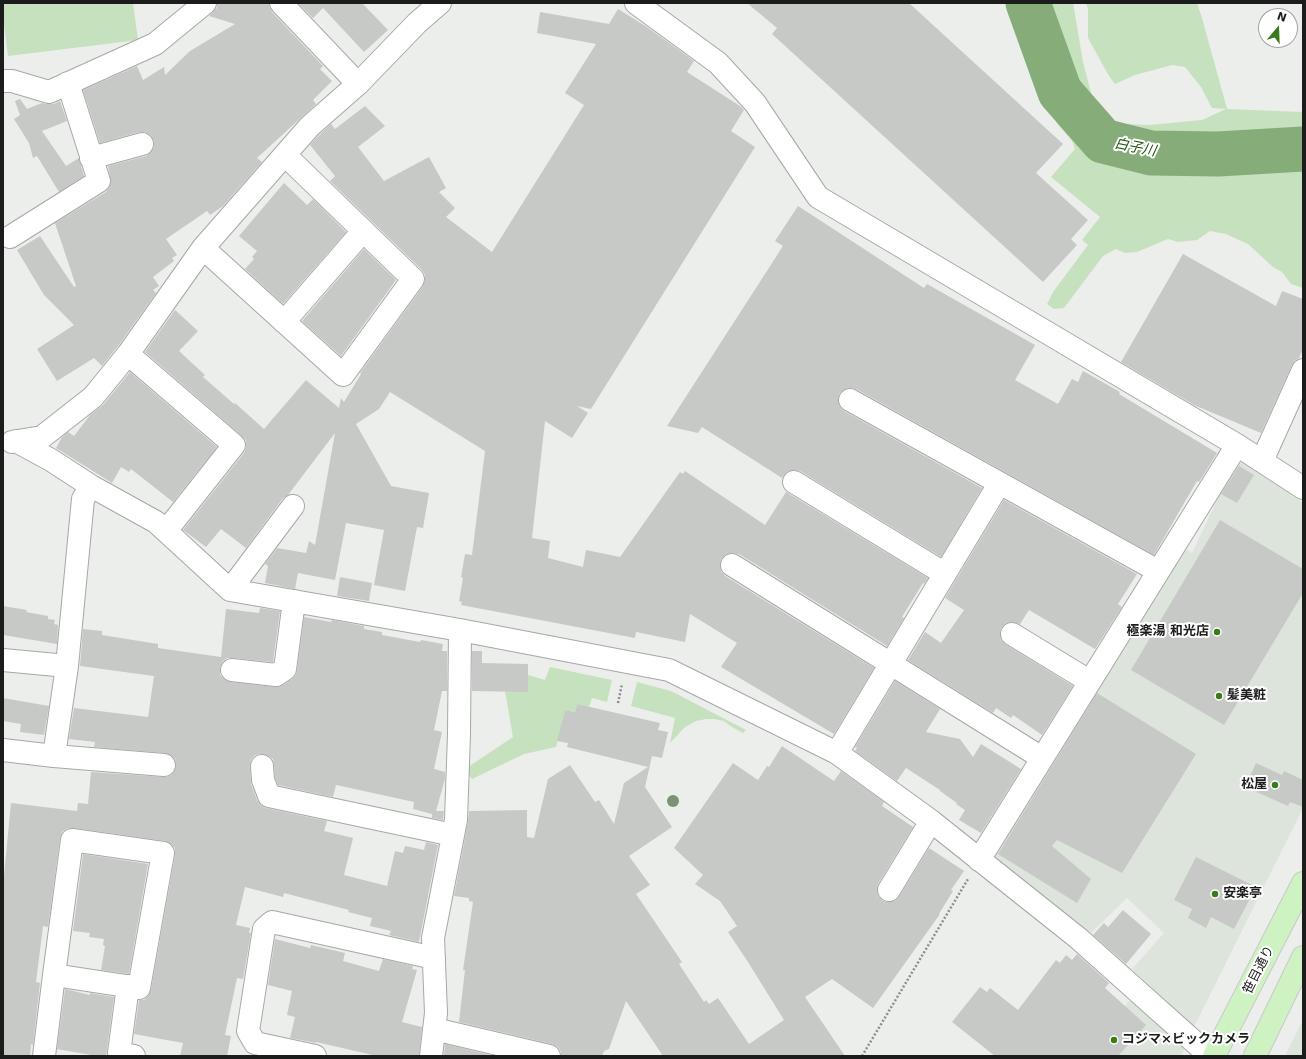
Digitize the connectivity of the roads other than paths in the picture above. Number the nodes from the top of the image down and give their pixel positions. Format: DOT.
graph roads {
  1 [pos="204,3"];
  2 [pos="281,3"];
  3 [pos="440,3"];
  4 [pos="636,3"];
  5 [pos="3,81"];
  6 [pos="68,83"];
  7 [pos="358,84"];
  8 [pos="142,144"];
  9 [pos="285,155"];
  10 [pos="91,158"];
  11 [pos="363,230"];
  12 [pos="10,237"];
  13 [pos="203,248"];
  14 [pos="284,322"];
  15 [pos="128,354"];
  16 [pos="1303,370"];
  17 [pos="850,400"];
  18 [pos="10,443"];
  19 [pos="1237,445"];
  20 [pos="1262,461"];
  21 [pos="794,482"];
  22 [pos="999,484"];
  23 [pos="92,486"];
  24 [pos="1303,488"];
  25 [pos="293,506"];
  26 [pos="166,531"];
  27 [pos="732,565"];
  28 [pos="1158,572"];
  29 [pos="945,574"];
  30 [pos="230,590"];
  31 [pos="294,601"];
  32 [pos="460,630"];
  33 [pos="1012,634"];
  34 [pos="3,660"];
  35 [pos="891,663"];
  36 [pos="66,666"];
  37 [pos="232,670"];
  38 [pos="1089,681"];
  39 [pos="3,750"];
  40 [pos="837,753"];
  41 [pos="54,756"];
  42 [pos="1042,758"];
  43 [pos="164,765"];
  44 [pos="262,766"];
  45 [pos="931,821"];
  46 [pos="454,835"];
  47 [pos="979,860"];
  48 [pos="1303,883"];
  49 [pos="889,890"];
  50 [pos="1303,957"];
  51 [pos="434,958"];
  52 [pos="54,975"];
  53 [pos="128,986"];
  54 [pos="434,1029"];
  55 [pos="44,1056"];
  56 [pos="134,1056"];
  57 [pos="315,1056"];
  58 [pos="431,1056"];
  59 [pos="549,1056"];
  60 [pos="1210,1056"];
  61 [pos="1214,1056"];
  62 [pos="1255,1056"];
  1 -- 6 [label="street"];
  2 -- 7 [label="street"];
  3 -- 7 [label="street"];
  4 -- 19 [label="street"];
  5 -- 6 [label="street"];
  6 -- 10 [label="street"];
  7 -- 9 [label="street"];
  8 -- 10 [label="street"];
  9 -- 11 [label="street"];
  9 -- 13 [label="street"];
  10 -- 12 [label="street"];
  11 -- 14 [label="street"];
  11 -- 14 [label="street"];
  13 -- 14 [label="street"];
  13 -- 15 [label="street"];
  15 -- 18 [label="street"];
  15 -- 26 [label="street"];
  16 -- 20 [label="street"];
  17 -- 22 [label="street"];
  18 -- 23 [label="street"];
  19 -- 20 [label="street"];
  19 -- 28 [label="street"];
  20 -- 24 [label="street"];
  21 -- 29 [label="street"];
  22 -- 28 [label="street"];
  22 -- 29 [label="street"];
  23 -- 26 [label="street"];
  23 -- 36 [label="street"];
  25 -- 30 [label="street"];
  26 -- 30 [label="street"];
  27 -- 35 [label="street"];
  28 -- 38 [label="street"];
  29 -- 35 [label="street"];
  30 -- 31 [label="street"];
  31 -- 32 [label="street"];
  31 -- 37 [label="street"];
  32 -- 40 [label="street"];
  32 -- 46 [label="street"];
  33 -- 38 [label="street"];
  34 -- 36 [label="street"];
  35 -- 40 [label="street"];
  35 -- 42 [label="street"];
  36 -- 41 [label="street"];
  38 -- 42 [label="street"];
  39 -- 41 [label="street"];
  40 -- 45 [label="street"];
  41 -- 43 [label="street"];
  42 -- 47 [label="street"];
  44 -- 46 [label="street"];
  45 -- 47 [label="street"];
  45 -- 49 [label="street"];
  46 -- 51 [label="street"];
  47 -- 60 [label="street"];
  48 -- 61 [label="main road, 笹目通り"];
  50 -- 62 [label="main road"];
  51 -- 54 [label="street"];
  51 -- 57 [label="street"];
  52 -- 53 [label="street"];
  52 -- 53 [label="street"];
  52 -- 55 [label="street"];
  53 -- 56 [label="street"];
  54 -- 58 [label="street"];
  54 -- 59 [label="street"];
}
